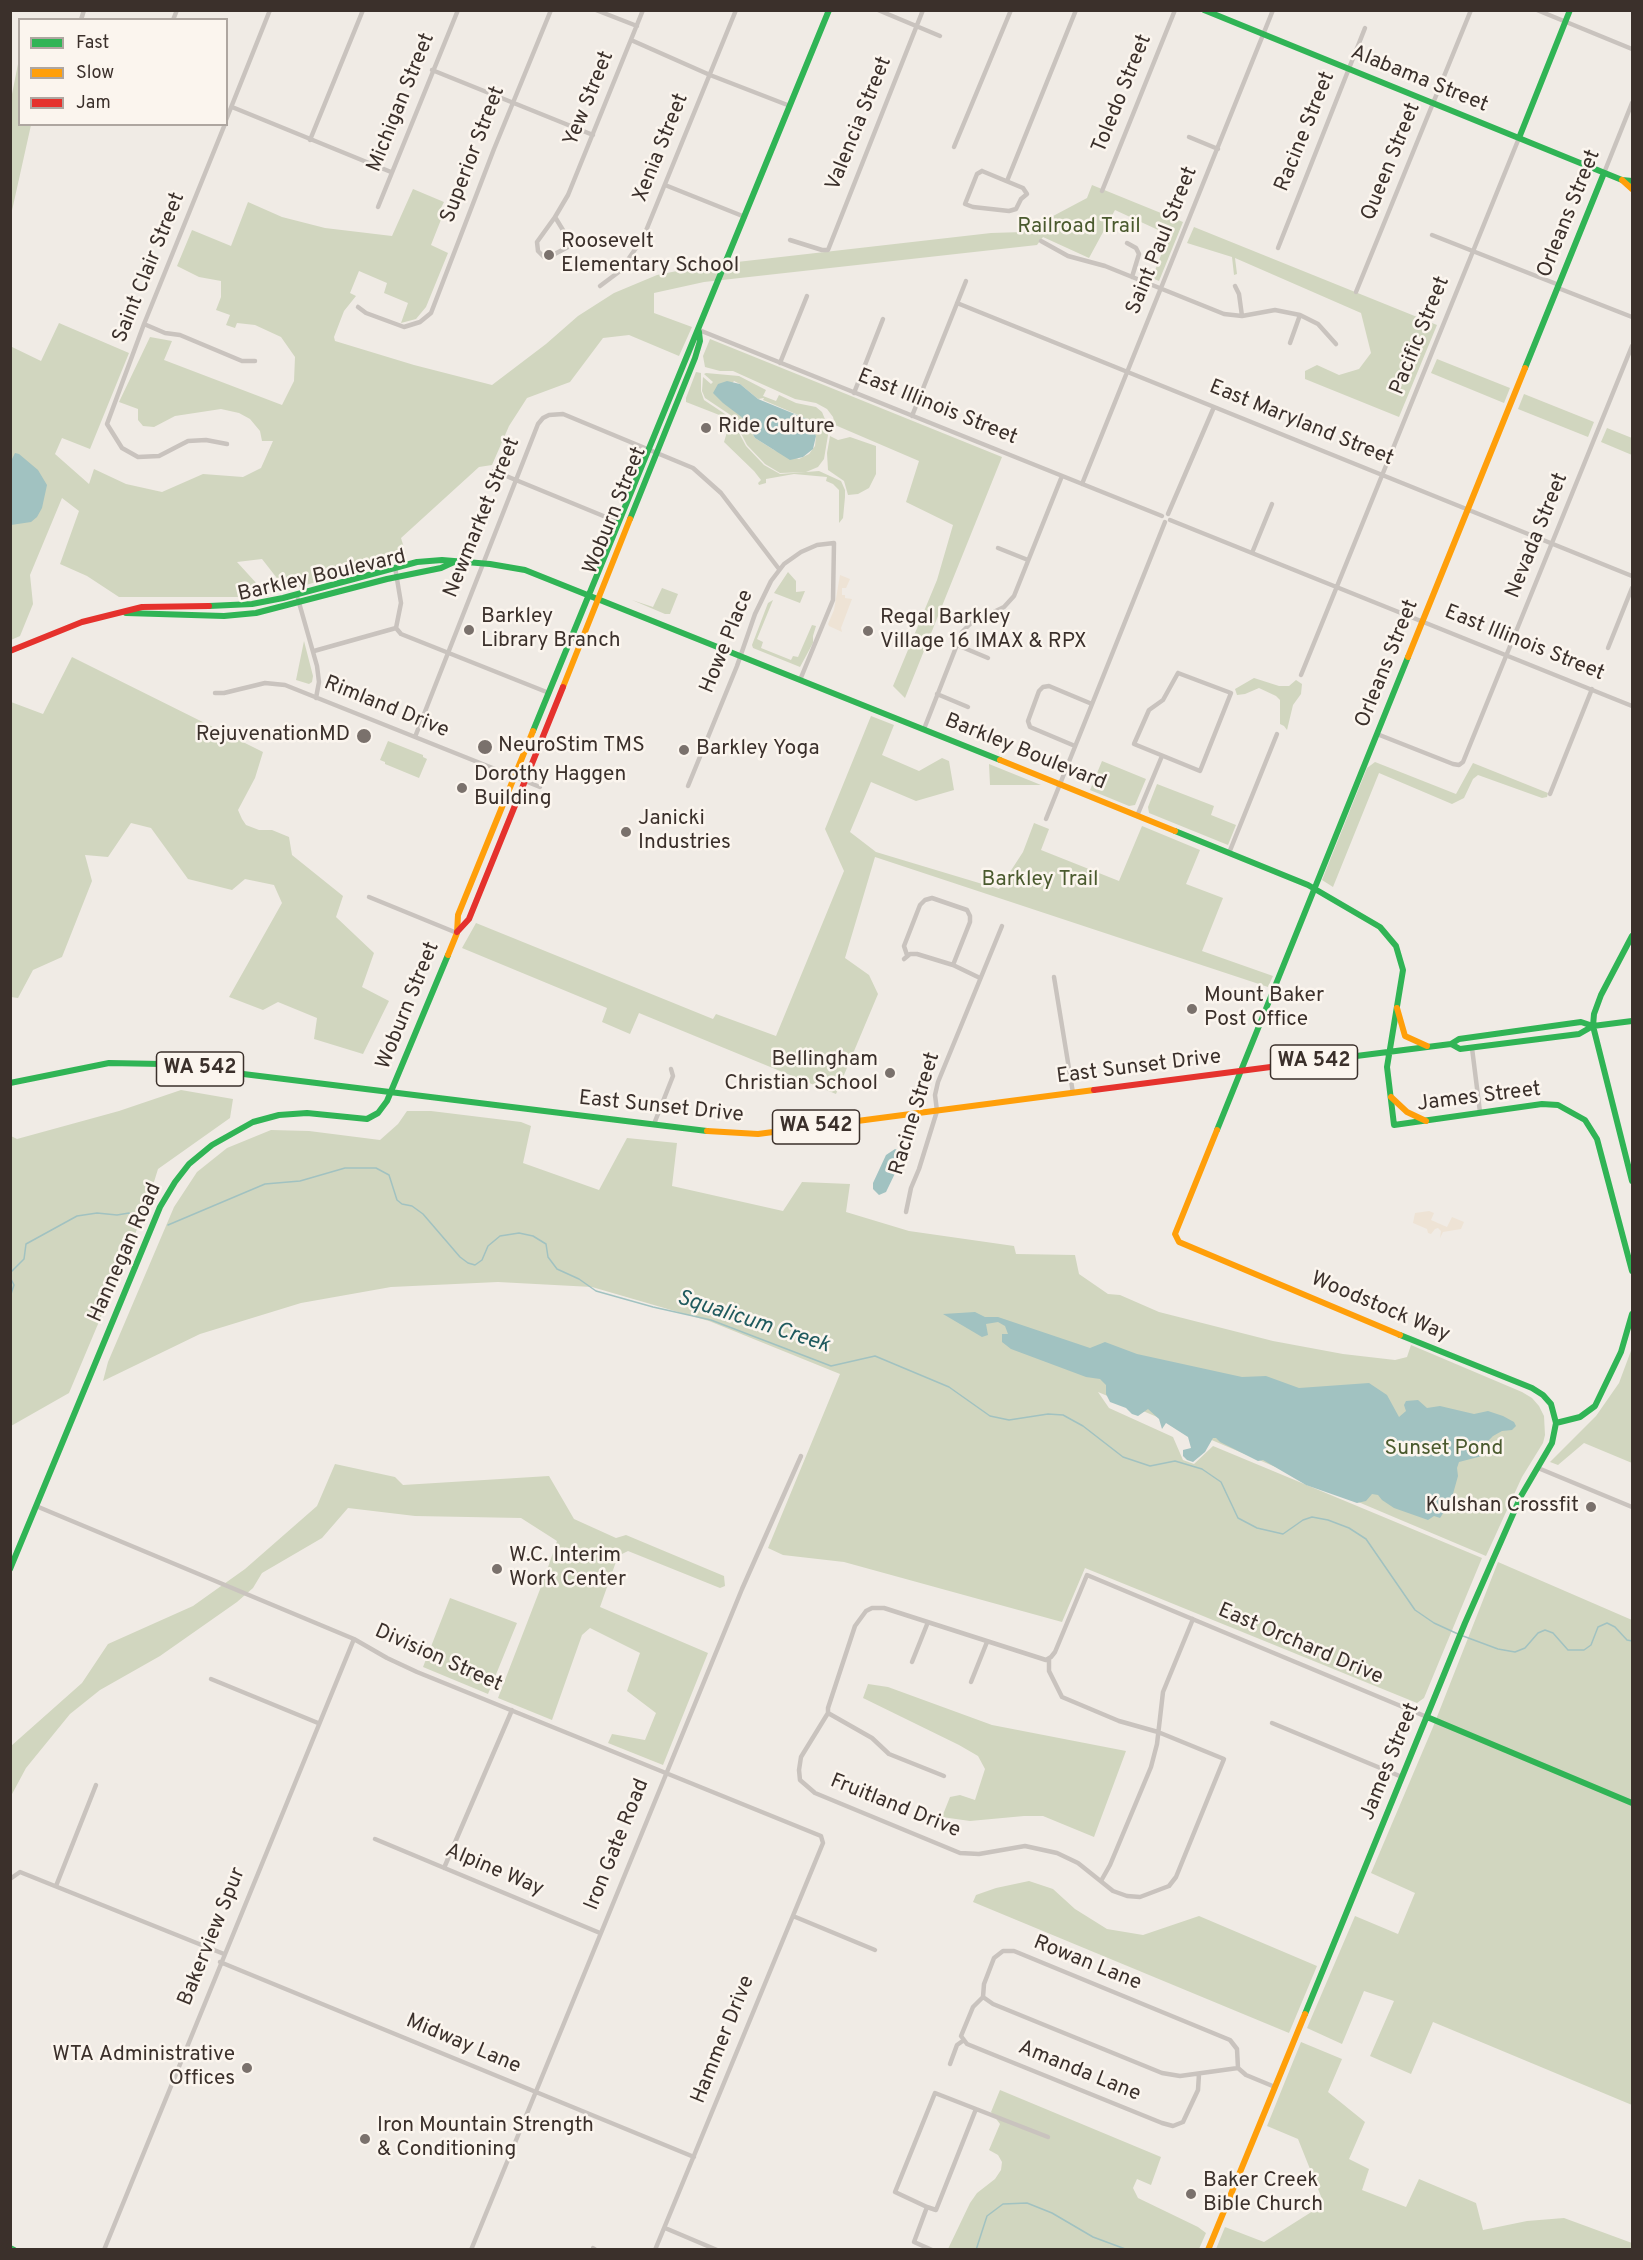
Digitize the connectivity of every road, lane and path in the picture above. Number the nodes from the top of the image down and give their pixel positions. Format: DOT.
graph roads {
  1 [pos="270,10"];
  2 [pos="363,10"];
  3 [pos="458,10"];
  4 [pos="551,10"];
  5 [pos="596,10"];
  6 [pos="643,10"];
  7 [pos="736,10"];
  8 [pos="829,10"];
  9 [pos="878,10"];
  10 [pos="923,10"];
  11 [pos="1011,10"];
  12 [pos="1076,10"];
  13 [pos="1174,10"];
  14 [pos="1204,10"];
  15 [pos="1274,10"];
  16 [pos="1471,10"];
  17 [pos="1538,10"];
  18 [pos="1570,10"];
  19 [pos="1566,22"];
  20 [pos="637,26"];
  21 [pos="917,27"];
  22 [pos="1365,28"];
  23 [pos="1264,35"];
  24 [pos="940,36"];
  25 [pos="631,40"];
  26 [pos="1632,49"];
  27 [pos="1349,69"];
  28 [pos="432,70"];
  29 [pos="710,75"];
  30 [pos="512,102"];
  31 [pos="1433,103"];
  32 [pos="1632,103"];
  33 [pos="790,106"];
  34 [pos="232,107"];
  35 [pos="228,116"];
  36 [pos="224,126"];
  37 [pos="593,135"];
  38 [pos="1189,137"];
  39 [pos="1519,138"];
  40 [pos="310,140"];
  41 [pos="954,147"];
  42 [pos="1218,149"];
  43 [pos="391,172"];
  44 [pos="1604,173"];
  45 [pos="1622,180"];
  46 [pos="1007,181"];
  47 [pos="1632,181"];
  48 [pos="665,185"];
  49 [pos="1632,189"];
  50 [pos="1102,190"];
  51 [pos="378,207"];
  52 [pos="555,217"];
  53 [pos="745,217"];
  54 [pos="1432,235"];
  55 [pos="790,240"];
  56 [pos="1041,241"];
  57 [pos="1127,243"];
  58 [pos="1278,248"];
  59 [pos="1473,251"];
  60 [pos="1132,277"];
  61 [pos="966,281"];
  62 [pos="600,286"];
  63 [pos="1235,286"];
  64 [pos="1558,286"];
  65 [pos="1161,289"];
  66 [pos="1356,292"];
  67 [pos="807,296"];
  68 [pos="957,303"];
  69 [pos="358,307"];
  70 [pos="1300,315"];
  71 [pos="1242,316"];
  72 [pos="1632,317"];
  73 [pos="883,319"];
  74 [pos="144,324"];
  75 [pos="699,330"];
  76 [pos="1290,343"];
  77 [pos="1336,344"];
  78 [pos="1632,346"];
  79 [pos="255,361"];
  80 [pos="780,363"];
  81 [pos="1128,372"];
  82 [pos="854,393"];
  83 [pos="1214,407"];
  84 [pos="912,416"];
  85 [pos="227,444"];
  86 [pos="648,448"];
  87 [pos="657,452"];
  88 [pos="494,471"];
  89 [pos="1382,475"];
  90 [pos="1062,476"];
  91 [pos="516,480"];
  92 [pos="1082,484"];
  93 [pos="1272,504"];
  94 [pos="1468,509"];
  95 [pos="1166,518"];
  96 [pos="618,522"];
  97 [pos="1552,543"];
  98 [pos="998,549"];
  99 [pos="1252,553"];
  100 [pos="1028,561"];
  101 [pos="456,562"];
  102 [pos="484,563"];
  103 [pos="395,567"];
  104 [pos="779,569"];
  105 [pos="397,576"];
  106 [pos="1632,576"];
  107 [pos="1337,587"];
  108 [pos="1632,588"];
  109 [pos="297,594"];
  110 [pos="589,594"];
  111 [pos="598,598"];
  112 [pos="299,602"];
  113 [pos="123,613"];
  114 [pos="1423,621"];
  115 [pos="396,628"];
  116 [pos="957,645"];
  117 [pos="1608,648"];
  118 [pos="10,651"];
  119 [pos="314,651"];
  120 [pos="448,653"];
  121 [pos="740,655"];
  122 [pos="1507,655"];
  123 [pos="988,658"];
  124 [pos="1301,675"];
  125 [pos="801,680"];
  126 [pos="1592,689"];
  127 [pos="215,693"];
  128 [pos="549,693"];
  129 [pos="938,694"];
  130 [pos="316,698"];
  131 [pos="1092,704"];
  132 [pos="1632,706"];
  133 [pos="968,707"];
  134 [pos="924,729"];
  135 [pos="1277,734"];
  136 [pos="1377,734"];
  137 [pos="415,737"];
  138 [pos="1075,746"];
  139 [pos="1162,756"];
  140 [pos="515,777"];
  141 [pos="525,781"];
  142 [pos="1060,784"];
  143 [pos="688,786"];
  144 [pos="540,788"];
  145 [pos="1550,794"];
  146 [pos="1137,816"];
  147 [pos="1046,819"];
  148 [pos="1229,853"];
  149 [pos="1315,888"];
  150 [pos="369,897"];
  151 [pos="1002,926"];
  152 [pos="457,933"];
  153 [pos="1632,936"];
  154 [pos="953,965"];
  155 [pos="1054,977"];
  156 [pos="980,978"];
  157 [pos="1397,1008"];
  158 [pos="1632,1021"];
  159 [pos="1593,1026"];
  160 [pos="1451,1044"];
  161 [pos="1430,1047"];
  162 [pos="1472,1048"];
  163 [pos="1388,1052"];
  164 [pos="671,1069"];
  165 [pos="1240,1072"];
  166 [pos="10,1083"];
  167 [pos="391,1093"];
  168 [pos="1073,1093"];
  169 [pos="1391,1097"];
  170 [pos="937,1111"];
  171 [pos="1479,1112"];
  172 [pos="1427,1121"];
  173 [pos="654,1124"];
  174 [pos="1394,1125"];
  175 [pos="1632,1181"];
  176 [pos="906,1212"];
  177 [pos="1175,1238"];
  178 [pos="1632,1271"];
  179 [pos="1632,1314"];
  180 [pos="1556,1423"];
  181 [pos="801,1456"];
  182 [pos="1538,1468"];
  183 [pos="36,1506"];
  184 [pos="1632,1508"];
  185 [pos="10,1569"];
  186 [pos="1193,1619"];
  187 [pos="928,1622"];
  188 [pos="354,1639"];
  189 [pos="987,1642"];
  190 [pos="1049,1659"];
  191 [pos="912,1662"];
  192 [pos="211,1679"];
  193 [pos="971,1682"];
  194 [pos="512,1710"];
  195 [pos="828,1713"];
  196 [pos="1427,1717"];
  197 [pos="318,1723"];
  198 [pos="1272,1723"];
  199 [pos="1158,1732"];
  200 [pos="666,1772"];
  201 [pos="944,1776"];
  202 [pos="1402,1777"];
  203 [pos="96,1785"];
  204 [pos="1632,1803"];
  205 [pos="375,1839"];
  206 [pos="823,1843"];
  207 [pos="444,1868"];
  208 [pos="10,1879"];
  209 [pos="1101,1881"];
  210 [pos="56,1886"];
  211 [pos="793,1916"];
  212 [pos="600,1933"];
  213 [pos="875,1950"];
  214 [pos="224,1954"];
  215 [pos="220,1962"];
  216 [pos="983,1997"];
  217 [pos="964,2040"];
  218 [pos="950,2064"];
  219 [pos="1238,2068"];
  220 [pos="1199,2074"];
  221 [pos="1275,2087"];
  222 [pos="535,2092"];
  223 [pos="976,2109"];
  224 [pos="1048,2137"];
  225 [pos="694,2157"];
  226 [pos="927,2208"];
  227 [pos="665,2228"];
  228 [pos="104,2250"];
  229 [pos="471,2250"];
  230 [pos="655,2250"];
  231 [pos="717,2250"];
  232 [pos="932,2250"];
  233 [pos="1208,2250"];
  1 -- 34 [label="street"];
  2 -- 40 [label="street"];
  3 -- 28 [label="street, Michigan Street"];
  4 -- 30 [label="street, Superior Street"];
  5 -- 20 [label="street"];
  6 -- 20 [label="street, Yew Street"];
  7 -- 29 [label="street, Xenia Street"];
  8 -- 33 [label="main road, Woburn Street"];
  9 -- 21 [label="street"];
  10 -- 21 [label="street, Valencia Street"];
  11 -- 41 [label="street"];
  12 -- 46 [label="street"];
  13 -- 50 [label="street, Toledo Street"];
  14 -- 23 [label="main road, Alabama Street"];
  15 -- 23 [label="street, Saint Paul Street"];
  16 -- 31 [label="street, Queen Street"];
  17 -- 19 [label="street"];
  18 -- 19 [label="main road, Pacific Street"];
  19 -- 26 [label="street"];
  19 -- 39 [label="main road, Pacific Street"];
  20 -- 25 [label="street, Yew Street"];
  21 -- 24 [label="street"];
  21 -- 55 [label="street, Valencia Street"];
  22 -- 27 [label="street, Racine Street"];
  23 -- 27 [label="main road, Alabama Street"];
  23 -- 42 [label="street, Saint Paul Street"];
  25 -- 29 [label="street"];
  25 -- 37 [label="street, Yew Street"];
  27 -- 31 [label="main road, Alabama Street"];
  27 -- 58 [label="street, Racine Street"];
  28 -- 30 [label="street"];
  28 -- 43 [label="street, Michigan Street"];
  29 -- 33 [label="street"];
  29 -- 48 [label="street, Xenia Street"];
  30 -- 37 [label="street"];
  30 -- 69 [label="street, Superior Street"];
  31 -- 39 [label="main road, Alabama Street"];
  31 -- 66 [label="street, Queen Street"];
  32 -- 44 [label="street, Orleans Street"];
  33 -- 53 [label="main road, Woburn Street"];
  34 -- 35 [label="street"];
  34 -- 40 [label="street"];
  36 -- 74 [label="street, Saint Clair Street"];
  37 -- 52 [label="street, Yew Street"];
  38 -- 42 [label="street"];
  39 -- 44 [label="main road, Alabama Street"];
  39 -- 59 [label="street, Pacific Street"];
  40 -- 43 [label="street"];
  42 -- 65 [label="street, Saint Paul Street"];
  43 -- 51 [label="street, Michigan Street"];
  44 -- 45 [label="main road, Alabama Street"];
  44 -- 64 [label="main road, Orleans Street"];
  45 -- 47 [label="main road, Alabama Street"];
  45 -- 49 [label="main road, Alabama Street"];
  46 -- 46 [label="street"];
  48 -- 53 [label="street"];
  48 -- 62 [label="street, Xenia Street"];
  52 -- 52 [label="street"];
  53 -- 75 [label="main road, Woburn Street"];
  54 -- 59 [label="street"];
  56 -- 60 [label="street"];
  57 -- 60 [label="street"];
  59 -- 64 [label="street"];
  59 -- 89 [label="street, Pacific Street"];
  60 -- 65 [label="street"];
  61 -- 68 [label="street"];
  63 -- 71 [label="street"];
  64 -- 72 [label="street"];
  64 -- 94 [label="main road, Orleans Street"];
  65 -- 71 [label="street"];
  65 -- 81 [label="street, Saint Paul Street"];
  67 -- 80 [label="street"];
  68 -- 81 [label="street, East Maryland Street"];
  68 -- 84 [label="street"];
  70 -- 71 [label="street"];
  70 -- 76 [label="street"];
  70 -- 77 [label="street"];
  73 -- 82 [label="street"];
  74 -- 79 [label="street"];
  74 -- 85 [label="street, Saint Clair Street"];
  75 -- 80 [label="street, East Illinois Street"];
  75 -- 86 [label="main road, Woburn Street"];
  75 -- 87 [label="main road, Woburn Street"];
  78 -- 97 [label="street, Nevada Street"];
  80 -- 82 [label="street, East Illinois Street"];
  81 -- 83 [label="street, East Maryland Street"];
  81 -- 92 [label="street, Saint Paul Street"];
  82 -- 84 [label="street, East Illinois Street"];
  83 -- 89 [label="street, East Maryland Street"];
  83 -- 95 [label="street"];
  84 -- 90 [label="street, East Illinois Street"];
  86 -- 87 [label="street, Newmarket Street"];
  86 -- 91 [label="street, Newmarket Street"];
  86 -- 96 [label="main road, Woburn Street"];
  87 -- 104 [label="street, Newmarket Street"];
  87 -- 111 [label="main road, Woburn Street"];
  88 -- 91 [label="street"];
  89 -- 94 [label="street, East Maryland Street"];
  89 -- 107 [label="street, Pacific Street"];
  90 -- 92 [label="street, East Illinois Street"];
  90 -- 100 [label="street"];
  91 -- 96 [label="street"];
  91 -- 102 [label="street, Newmarket Street"];
  92 -- 95 [label="street, East Illinois Street"];
  93 -- 99 [label="street"];
  94 -- 97 [label="street, East Maryland Street"];
  94 -- 114 [label="main road, Orleans Street"];
  95 -- 99 [label="street, East Illinois Street"];
  95 -- 131 [label="street"];
  96 -- 110 [label="main road, Woburn Street"];
  97 -- 106 [label="street, East Maryland Street"];
  97 -- 122 [label="street, Nevada Street"];
  98 -- 100 [label="street"];
  99 -- 107 [label="street, East Illinois Street"];
  100 -- 116 [label="street"];
  101 -- 102 [label="main road, Barkley Boulevard"];
  101 -- 103 [label="main road, Barkley Boulevard"];
  101 -- 105 [label="main road, Barkley Boulevard"];
  102 -- 110 [label="main road, Barkley Boulevard"];
  102 -- 120 [label="street, Newmarket Street"];
  103 -- 105 [label="street"];
  103 -- 109 [label="main road, Barkley Boulevard"];
  104 -- 121 [label="street, Howe Place"];
  104 -- 125 [label="street, Howe Place"];
  105 -- 112 [label="main road, Barkley Boulevard"];
  105 -- 115 [label="street"];
  107 -- 114 [label="street, East Illinois Street"];
  107 -- 124 [label="street, Pacific Street"];
  108 -- 117 [label="street"];
  109 -- 112 [label="street"];
  109 -- 113 [label="main road, Barkley Boulevard"];
  110 -- 111 [label="main road, Barkley Boulevard"];
  110 -- 128 [label="main road, Woburn Street"];
  111 -- 121 [label="main road, Barkley Boulevard"];
  111 -- 141 [label="main road, Woburn Street"];
  112 -- 113 [label="main road, Barkley Boulevard"];
  112 -- 119 [label="street"];
  113 -- 118 [label="main road, Barkley Boulevard"];
  114 -- 122 [label="street, East Illinois Street"];
  114 -- 136 [label="main road, Orleans Street"];
  115 -- 119 [label="street"];
  115 -- 120 [label="street"];
  116 -- 123 [label="street"];
  116 -- 129 [label="street"];
  119 -- 130 [label="street"];
  120 -- 128 [label="street"];
  120 -- 137 [label="street, Newmarket Street"];
  121 -- 125 [label="main road, Barkley Boulevard"];
  121 -- 143 [label="street, Howe Place"];
  122 -- 126 [label="street, East Illinois Street"];
  122 -- 136 [label="street, Nevada Street"];
  125 -- 134 [label="main road, Barkley Boulevard"];
  126 -- 132 [label="street, East Illinois Street"];
  126 -- 145 [label="street"];
  127 -- 130 [label="street, Rimland Drive"];
  128 -- 140 [label="main road, Woburn Street"];
  129 -- 133 [label="street"];
  129 -- 134 [label="street"];
  130 -- 137 [label="street, Rimland Drive"];
  131 -- 138 [label="street"];
  131 -- 138 [label="street"];
  134 -- 142 [label="main road, Barkley Boulevard"];
  135 -- 148 [label="street"];
  136 -- 149 [label="main road, Orleans Street"];
  137 -- 140 [label="street, Rimland Drive"];
  138 -- 142 [label="street"];
  139 -- 139 [label="street"];
  139 -- 146 [label="street"];
  140 -- 141 [label="street, Rimland Drive"];
  140 -- 152 [label="main road, Woburn Street"];
  141 -- 144 [label="street, Rimland Drive"];
  141 -- 152 [label="main road, Woburn Street"];
  142 -- 146 [label="main road, Barkley Boulevard"];
  142 -- 147 [label="street"];
  146 -- 148 [label="main road, Barkley Boulevard"];
  148 -- 149 [label="main road, Barkley Boulevard"];
  149 -- 157 [label="main road, Barkley Boulevard"];
  149 -- 165 [label="main road, Orleans Street"];
  150 -- 152 [label="street"];
  151 -- 156 [label="street, Racine Street"];
  152 -- 167 [label="main road, Woburn Street"];
  153 -- 159 [label="main road"];
  154 -- 154 [label="street"];
  154 -- 156 [label="street"];
  155 -- 168 [label="street"];
  156 -- 170 [label="street, Racine Street"];
  157 -- 161 [label="main road"];
  157 -- 163 [label="main road, Barkley Boulevard"];
  158 -- 159 [label="main road, East Sunset Drive / WA 542"];
  159 -- 160 [label="main road, East Sunset Drive / WA 542"];
  159 -- 162 [label="main road, East Sunset Drive / WA 542"];
  159 -- 175 [label="main road"];
  160 -- 161 [label="main road, East Sunset Drive / WA 542"];
  160 -- 162 [label="main road, East Sunset Drive / WA 542"];
  161 -- 163 [label="main road, East Sunset Drive / WA 542"];
  162 -- 171 [label="street"];
  163 -- 165 [label="main road, East Sunset Drive / WA 542"];
  163 -- 169 [label="main road, Barkley Boulevard"];
  164 -- 173 [label="street"];
  165 -- 168 [label="main road, East Sunset Drive / WA 542"];
  165 -- 177 [label="main road, Orleans Street"];
  166 -- 167 [label="main road, East Sunset Drive / WA 542"];
  167 -- 173 [label="main road, East Sunset Drive / WA 542"];
  167 -- 183 [label="main road, Hannegan Road"];
  168 -- 170 [label="main road, East Sunset Drive / WA 542"];
  169 -- 172 [label="main road"];
  169 -- 174 [label="main road, Barkley Boulevard"];
  170 -- 173 [label="main road, East Sunset Drive / WA 542"];
  170 -- 176 [label="street, Racine Street"];
  171 -- 172 [label="main road, James Street"];
  171 -- 178 [label="main road, James Street"];
  172 -- 174 [label="main road, James Street"];
  177 -- 180 [label="main road, Woodstock Way"];
  179 -- 180 [label="main road"];
  180 -- 182 [label="main road, James Street"];
  181 -- 200 [label="street, Iron Gate Road"];
  182 -- 184 [label="street"];
  182 -- 196 [label="main road, James Street"];
  183 -- 185 [label="main road, Hannegan Road"];
  183 -- 188 [label="street, Division Street"];
  186 -- 190 [label="street, East Orchard Drive"];
  186 -- 196 [label="street, East Orchard Drive"];
  186 -- 199 [label="street"];
  187 -- 189 [label="street, Fruitland Drive"];
  187 -- 191 [label="street"];
  187 -- 195 [label="street, Fruitland Drive"];
  188 -- 194 [label="street, Division Street"];
  188 -- 197 [label="street, Bakerview Spur"];
  189 -- 190 [label="street, Fruitland Drive"];
  189 -- 193 [label="street"];
  190 -- 199 [label="street, Fruitland Drive"];
  192 -- 197 [label="street"];
  194 -- 200 [label="street, Division Street"];
  194 -- 207 [label="street"];
  195 -- 201 [label="street"];
  195 -- 209 [label="street, Fruitland Drive"];
  196 -- 202 [label="main road, James Street"];
  196 -- 204 [label="main road, East Orchard Drive"];
  197 -- 214 [label="street, Bakerview Spur"];
  198 -- 202 [label="street"];
  199 -- 209 [label="street"];
  199 -- 209 [label="street, Fruitland Drive"];
  200 -- 206 [label="street, Division Street"];
  200 -- 212 [label="street, Iron Gate Road"];
  202 -- 221 [label="main road, James Street"];
  203 -- 210 [label="street"];
  205 -- 207 [label="street, Alpine Way"];
  206 -- 211 [label="street, Hammer Drive"];
  207 -- 212 [label="street, Alpine Way"];
  208 -- 210 [label="street"];
  210 -- 214 [label="street"];
  211 -- 213 [label="street"];
  211 -- 225 [label="street, Hammer Drive"];
  212 -- 222 [label="street, Iron Gate Road"];
  214 -- 215 [label="street, Bakerview Spur"];
  215 -- 222 [label="street, Midway Lane"];
  215 -- 228 [label="street, Bakerview Spur"];
  216 -- 217 [label="street"];
  216 -- 219 [label="street, Rowan Lane"];
  216 -- 220 [label="street"];
  217 -- 218 [label="street"];
  217 -- 220 [label="street, Amanda Lane"];
  219 -- 220 [label="street"];
  219 -- 221 [label="street"];
  221 -- 233 [label="main road, James Street"];
  222 -- 225 [label="street, Midway Lane"];
  222 -- 229 [label="street, Iron Gate Road"];
  223 -- 224 [label="street"];
  223 -- 226 [label="street"];
  223 -- 226 [label="street"];
  225 -- 227 [label="street, Hammer Drive"];
  226 -- 232 [label="street"];
  227 -- 230 [label="street, Hammer Drive"];
  227 -- 231 [label="street"];
}
